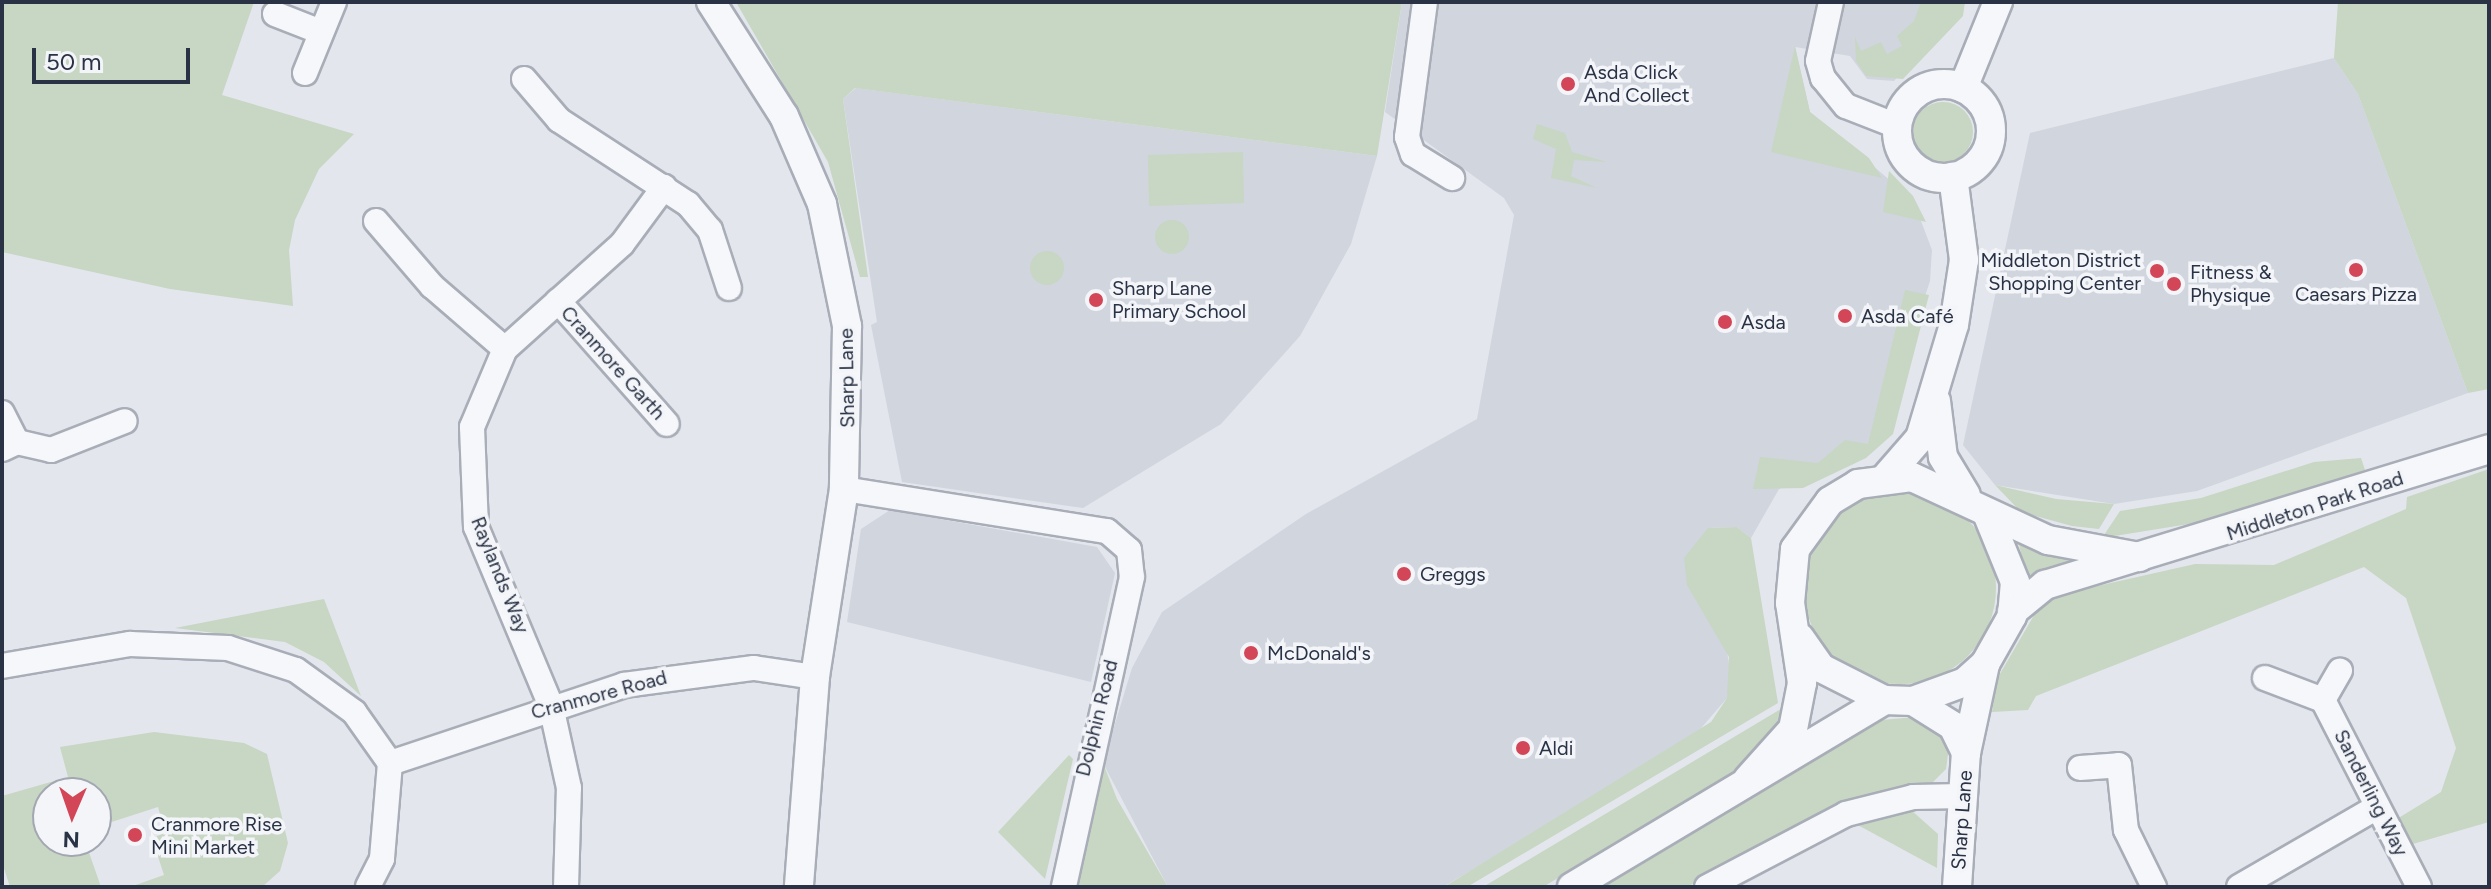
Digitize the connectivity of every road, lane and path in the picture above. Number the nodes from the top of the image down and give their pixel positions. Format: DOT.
graph roads {
  1 [pos="334,2"];
  2 [pos="711,2"];
  3 [pos="1425,2"];
  4 [pos="1831,2"];
  5 [pos="1998,2"];
  6 [pos="275,14"];
  7 [pos="321,32"];
  8 [pos="305,73"];
  9 [pos="524,79"];
  10 [pos="1963,88"];
  11 [pos="1897,126"];
  12 [pos="1953,177"];
  13 [pos="1452,178"];
  14 [pos="664,187"];
  15 [pos="376,221"];
  16 [pos="729,288"];
  17 [pos="558,301"];
  18 [pos="505,349"];
  19 [pos="1936,400"];
  20 [pos="2,413"];
  21 [pos="125,421"];
  22 [pos="667,424"];
  23 [pos="9,445"];
  24 [pos="2489,449"];
  25 [pos="1886,477"];
  26 [pos="844,489"];
  27 [pos="1966,495"];
  28 [pos="1988,516"];
  29 [pos="2139,557"];
  30 [pos="2012,612"];
  31 [pos="1800,637"];
  32 [pos="1985,664"];
  33 [pos="2,666"];
  34 [pos="2340,671"];
  35 [pos="815,677"];
  36 [pos="2265,678"];
  37 [pos="1884,700"];
  38 [pos="2323,700"];
  39 [pos="1913,701"];
  40 [pos="551,706"];
  41 [pos="1966,753"];
  42 [pos="390,763"];
  43 [pos="2080,768"];
  44 [pos="1748,779"];
  45 [pos="1963,796"];
  46 [pos="2377,807"];
  47 [pos="1721,884"];
  48 [pos="2242,886"];
  49 [pos="368,887"];
  50 [pos="566,887"];
  51 [pos="799,887"];
  52 [pos="1064,887"];
  53 [pos="1572,887"];
  54 [pos="1957,887"];
  55 [pos="2154,887"];
  56 [pos="2419,887"];
  1 -- 7 [label="street"];
  2 -- 26 [label="street, Sharp Lane"];
  3 -- 13 [label="street"];
  4 -- 11 [label="street"];
  5 -- 10 [label="street"];
  6 -- 7 [label="street"];
  7 -- 8 [label="street"];
  9 -- 14 [label="street"];
  10 -- 11 [label="street"];
  10 -- 12 [label="street"];
  11 -- 12 [label="street"];
  12 -- 19 [label="street"];
  14 -- 16 [label="street"];
  14 -- 17 [label="street, Raylands Way"];
  15 -- 18 [label="street"];
  17 -- 18 [label="street, Raylands Way"];
  17 -- 22 [label="street, Cranmore Garth"];
  18 -- 40 [label="street, Raylands Way"];
  19 -- 25 [label="street"];
  19 -- 27 [label="street"];
  20 -- 23 [label="street"];
  21 -- 23 [label="street"];
  24 -- 29 [label="street, Middleton Park Road"];
  25 -- 27 [label="street, Middleton Park Road"];
  25 -- 31 [label="street, Middleton Park Road"];
  26 -- 35 [label="street, Sharp Lane"];
  26 -- 52 [label="street, Dolphin Road"];
  27 -- 28 [label="street, Middleton Park Road"];
  28 -- 29 [label="street, Middleton Park Road"];
  28 -- 30 [label="street, Middleton Park Road"];
  29 -- 30 [label="street, Middleton Park Road"];
  30 -- 32 [label="street, Middleton Park Road"];
  31 -- 37 [label="street, Middleton Park Road"];
  31 -- 44 [label="street, Middleton Park Road"];
  32 -- 39 [label="street, Middleton Park Road"];
  32 -- 41 [label="street, Sharp Lane"];
  33 -- 42 [label="street"];
  34 -- 38 [label="street"];
  35 -- 40 [label="street, Cranmore Road"];
  35 -- 51 [label="street, Sharp Lane"];
  36 -- 38 [label="street"];
  37 -- 39 [label="street, Middleton Park Road"];
  37 -- 44 [label="street, Middleton Park Road"];
  38 -- 46 [label="street, Sanderling Way"];
  39 -- 41 [label="street, Sharp Lane"];
  40 -- 42 [label="street, Cranmore Road"];
  40 -- 50 [label="street, Raylands Way"];
  41 -- 45 [label="street, Sharp Lane"];
  42 -- 49 [label="street"];
  43 -- 55 [label="street"];
  44 -- 53 [label="street, Middleton Park Road"];
  45 -- 47 [label="street"];
  45 -- 54 [label="street, Sharp Lane"];
  46 -- 48 [label="street"];
  46 -- 56 [label="street, Sanderling Way"];
}
